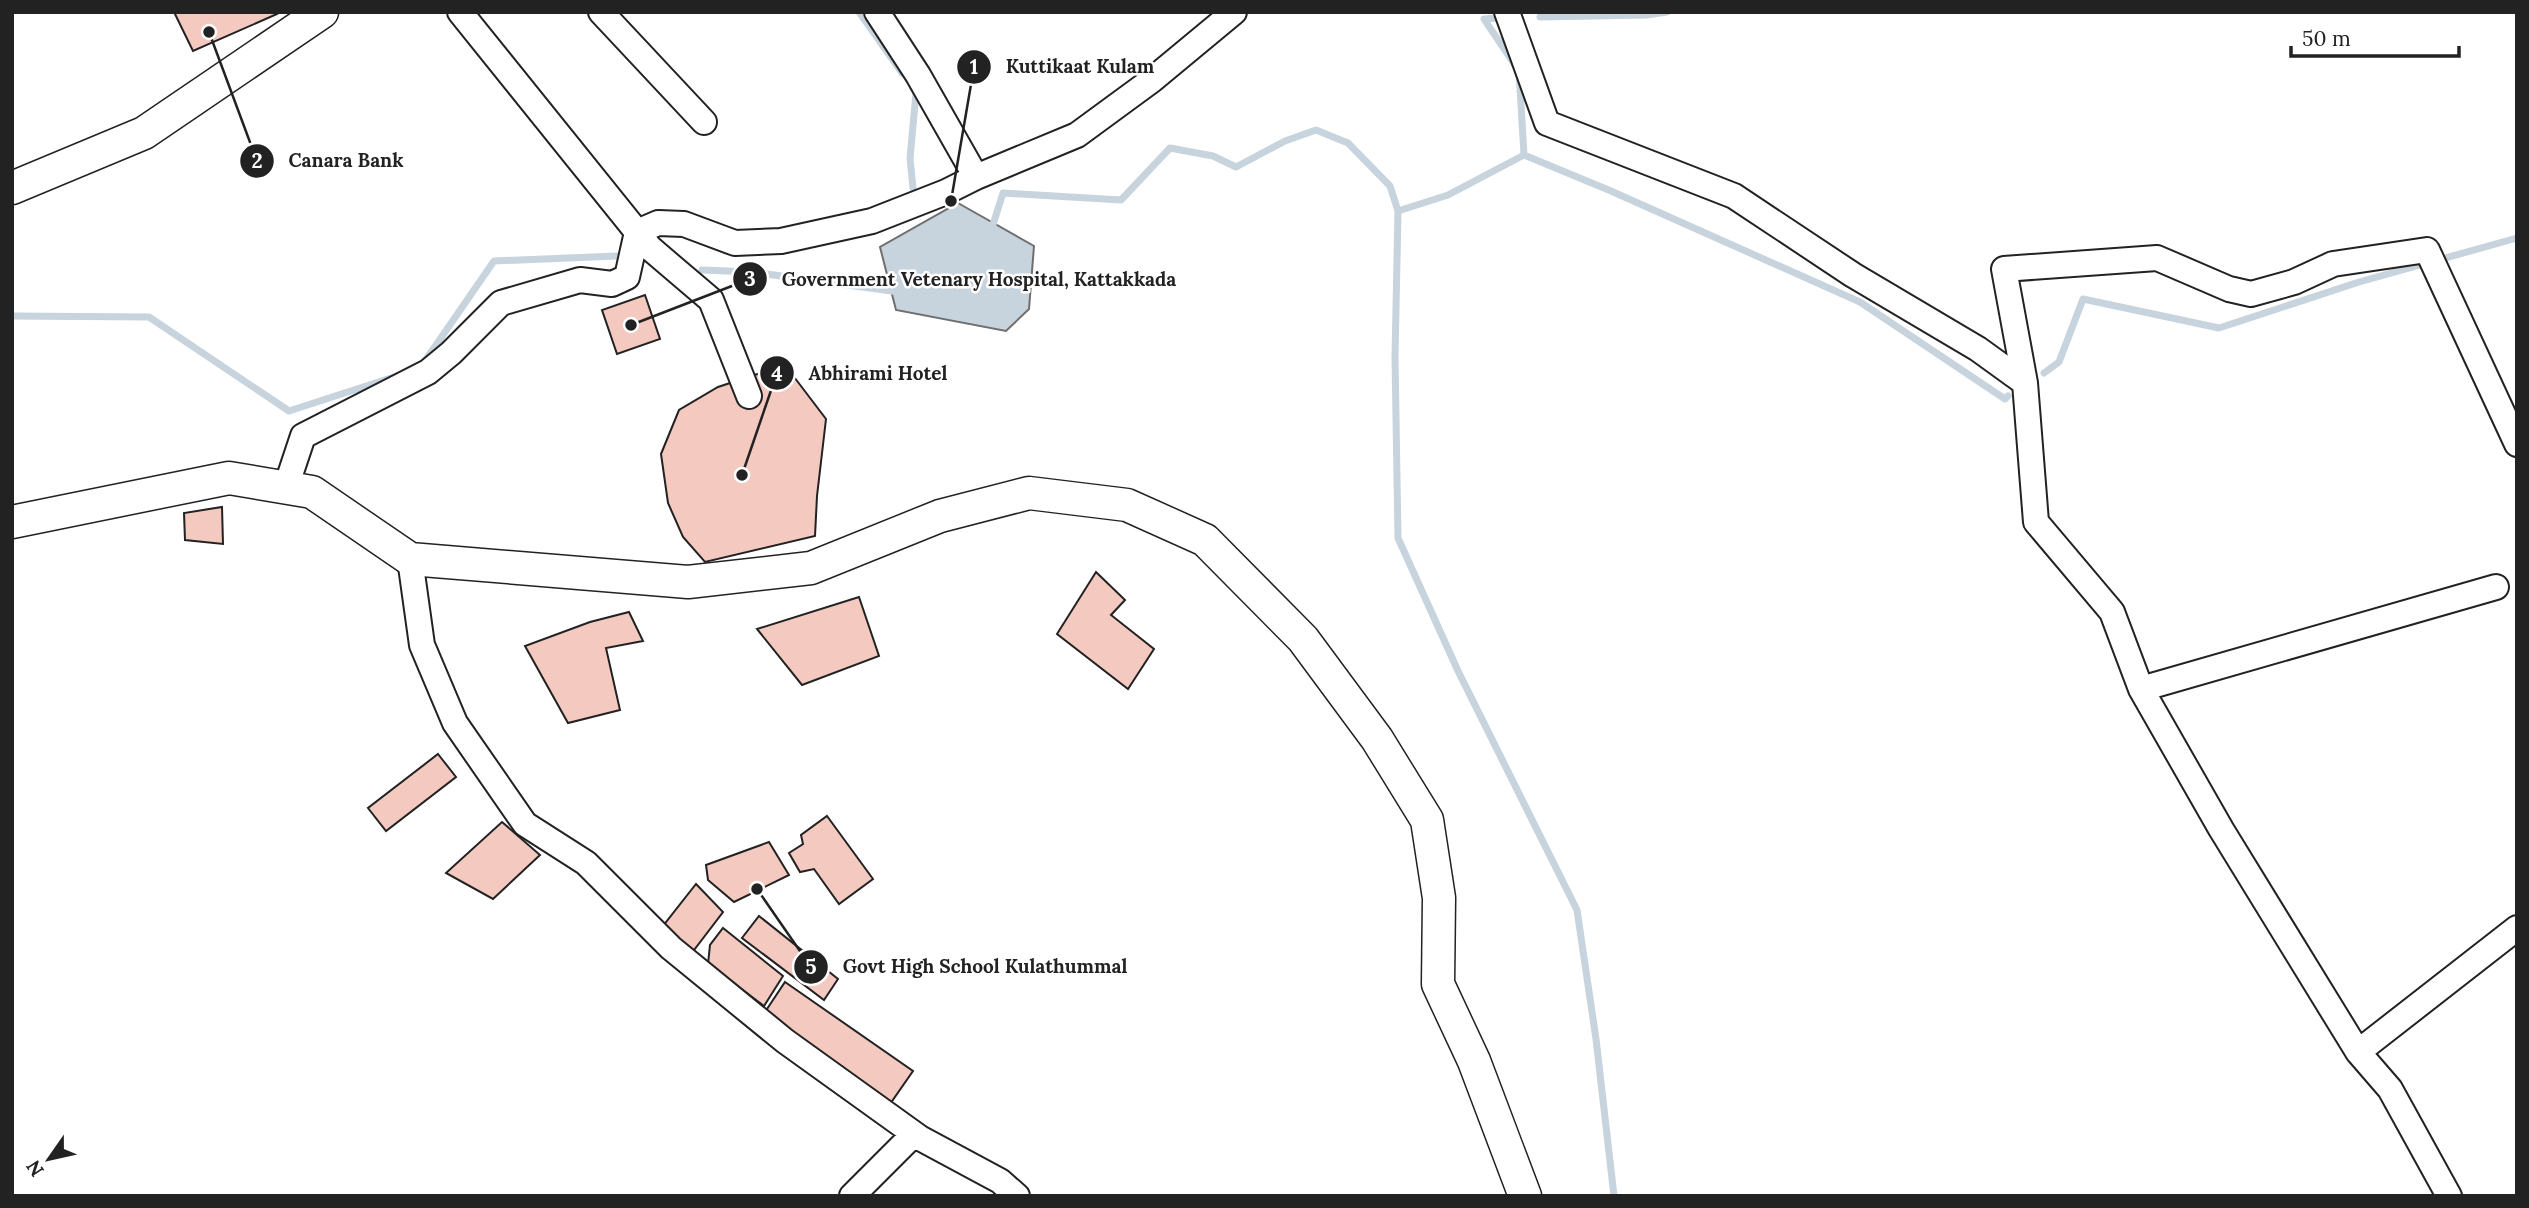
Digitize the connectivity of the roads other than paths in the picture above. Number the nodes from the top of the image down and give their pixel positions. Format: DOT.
graph roads {
  1 [pos="322,12"];
  2 [pos="460,12"];
  3 [pos="601,12"];
  4 [pos="877,12"];
  5 [pos="1234,12"];
  6 [pos="1507,12"];
  7 [pos="704,122"];
  8 [pos="976,177"];
  9 [pos="12,188"];
  10 [pos="637,232"];
  11 [pos="2025,383"];
  12 [pos="749,396"];
  13 [pos="2517,444"];
  14 [pos="286,487"];
  15 [pos="12,522"];
  16 [pos="410,559"];
  17 [pos="2496,587"];
  18 [pos="2141,689"];
  19 [pos="2517,928"];
  20 [pos="2358,1052"];
  21 [pos="914,1133"];
  22 [pos="852,1196"];
  23 [pos="1017,1196"];
  24 [pos="1525,1196"];
  25 [pos="2449,1196"];
  1 -- 9 [label="main road"];
  2 -- 10 [label="street"];
  3 -- 7 [label="street"];
  4 -- 8 [label="street"];
  5 -- 8 [label="street"];
  6 -- 11 [label="street"];
  8 -- 10 [label="street"];
  10 -- 12 [label="street"];
  10 -- 14 [label="street"];
  11 -- 13 [label="street"];
  11 -- 18 [label="street"];
  14 -- 15 [label="main road"];
  14 -- 16 [label="main road"];
  16 -- 21 [label="street"];
  16 -- 24 [label="main road"];
  17 -- 18 [label="street"];
  18 -- 20 [label="street"];
  19 -- 20 [label="street"];
  20 -- 25 [label="street"];
  21 -- 22 [label="street"];
  21 -- 23 [label="street"];
}
